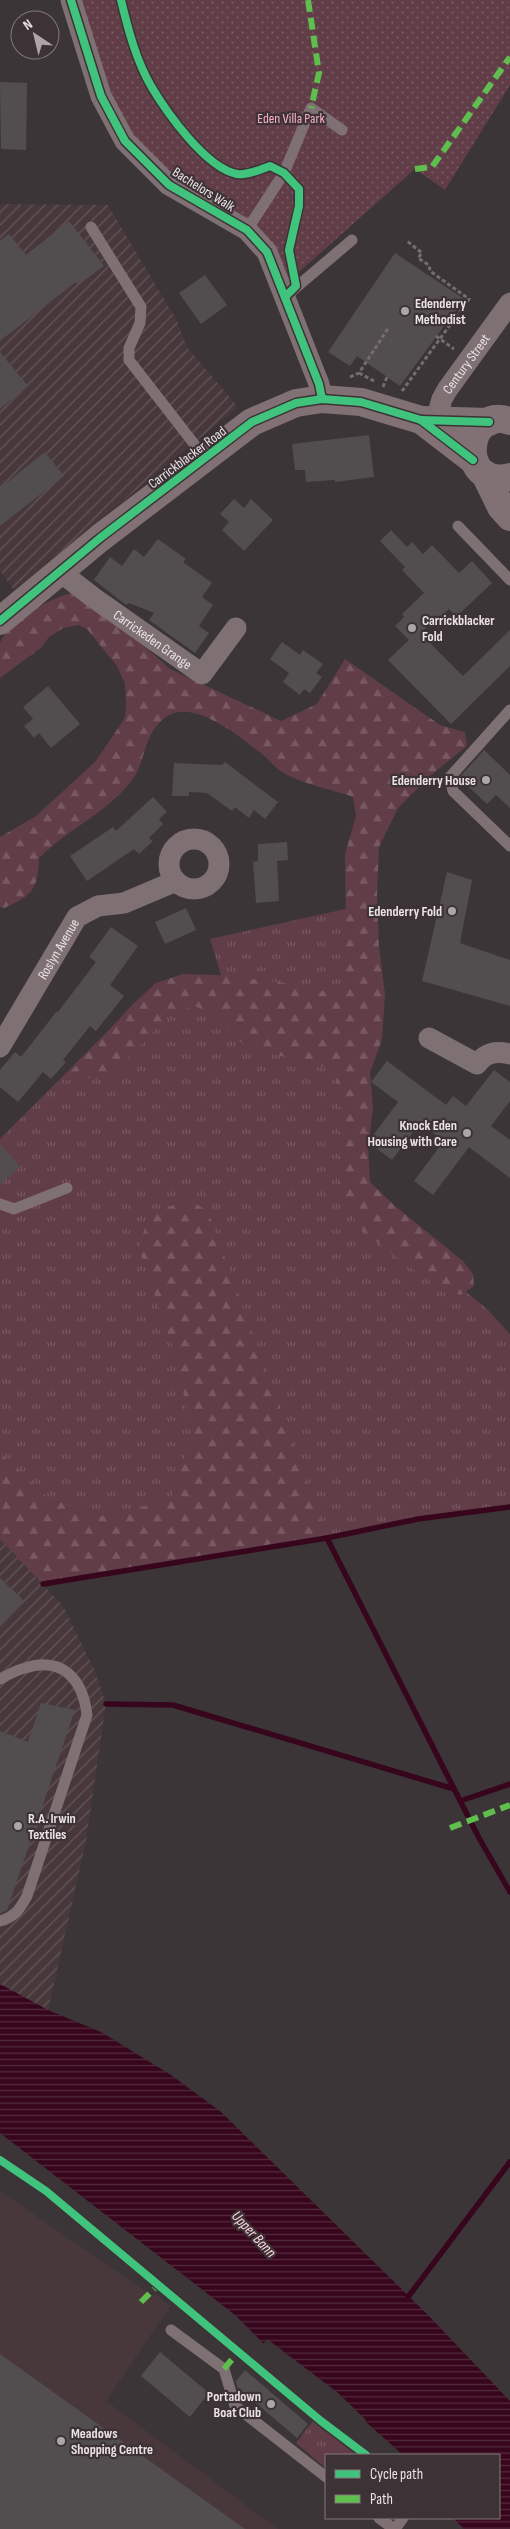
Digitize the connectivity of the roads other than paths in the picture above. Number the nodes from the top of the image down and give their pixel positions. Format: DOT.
graph roads {
  1 [pos="71,0"];
  2 [pos="342,130"];
  3 [pos="91,228"];
  4 [pos="247,230"];
  5 [pos="352,240"];
  6 [pos="286,296"];
  7 [pos="510,304"];
  8 [pos="322,399"];
  9 [pos="500,421"];
  10 [pos="430,423"];
  11 [pos="206,458"];
  12 [pos="490,470"];
  13 [pos="510,516"];
  14 [pos="458,526"];
  15 [pos="59,571"];
  16 [pos="510,580"];
  17 [pos="0,621"];
  18 [pos="236,628"];
  19 [pos="510,710"];
  20 [pos="510,846"];
  21 [pos="176,881"];
  22 [pos="429,1038"];
  23 [pos="0,1047"];
  24 [pos="510,1054"];
  25 [pos="68,1188"];
  26 [pos="0,1204"];
  27 [pos="0,1679"];
  28 [pos="0,1921"];
  29 [pos="172,2330"];
  30 [pos="325,2476"];
  31 [pos="380,2519"];
  32 [pos="402,2519"];
  33 [pos="394,2529"];
  1 -- 4 [label="street, Bachelors Walk"];
  2 -- 4 [label="lane"];
  3 -- 11 [label="lane"];
  4 -- 6 [label="street, Bachelors Walk"];
  5 -- 6 [label="lane"];
  6 -- 8 [label="street, Bachelors Walk"];
  7 -- 10 [label="street, Century Street"];
  8 -- 10 [label="main road, Carrickblacker Road"];
  8 -- 11 [label="main road, Carrickblacker Road"];
  9 -- 10 [label="main road, Carrickblacker Road"];
  9 -- 12 [label="main road"];
  10 -- 12 [label="main road, Carrickblacker Road"];
  11 -- 15 [label="main road, Carrickblacker Road"];
  12 -- 13 [label="main road"];
  14 -- 16 [label="lane"];
  15 -- 17 [label="main road, Carrickblacker Road"];
  15 -- 18 [label="street, Carrickeden Grange"];
  19 -- 20 [label="lane"];
  21 -- 23 [label="street, Roslyn Avenue"];
  22 -- 24 [label="street"];
  25 -- 26 [label="lane"];
  27 -- 28 [label="lane"];
  29 -- 30 [label="lane"];
  31 -- 33 [label="lane"];
  32 -- 33 [label="lane"];
}
